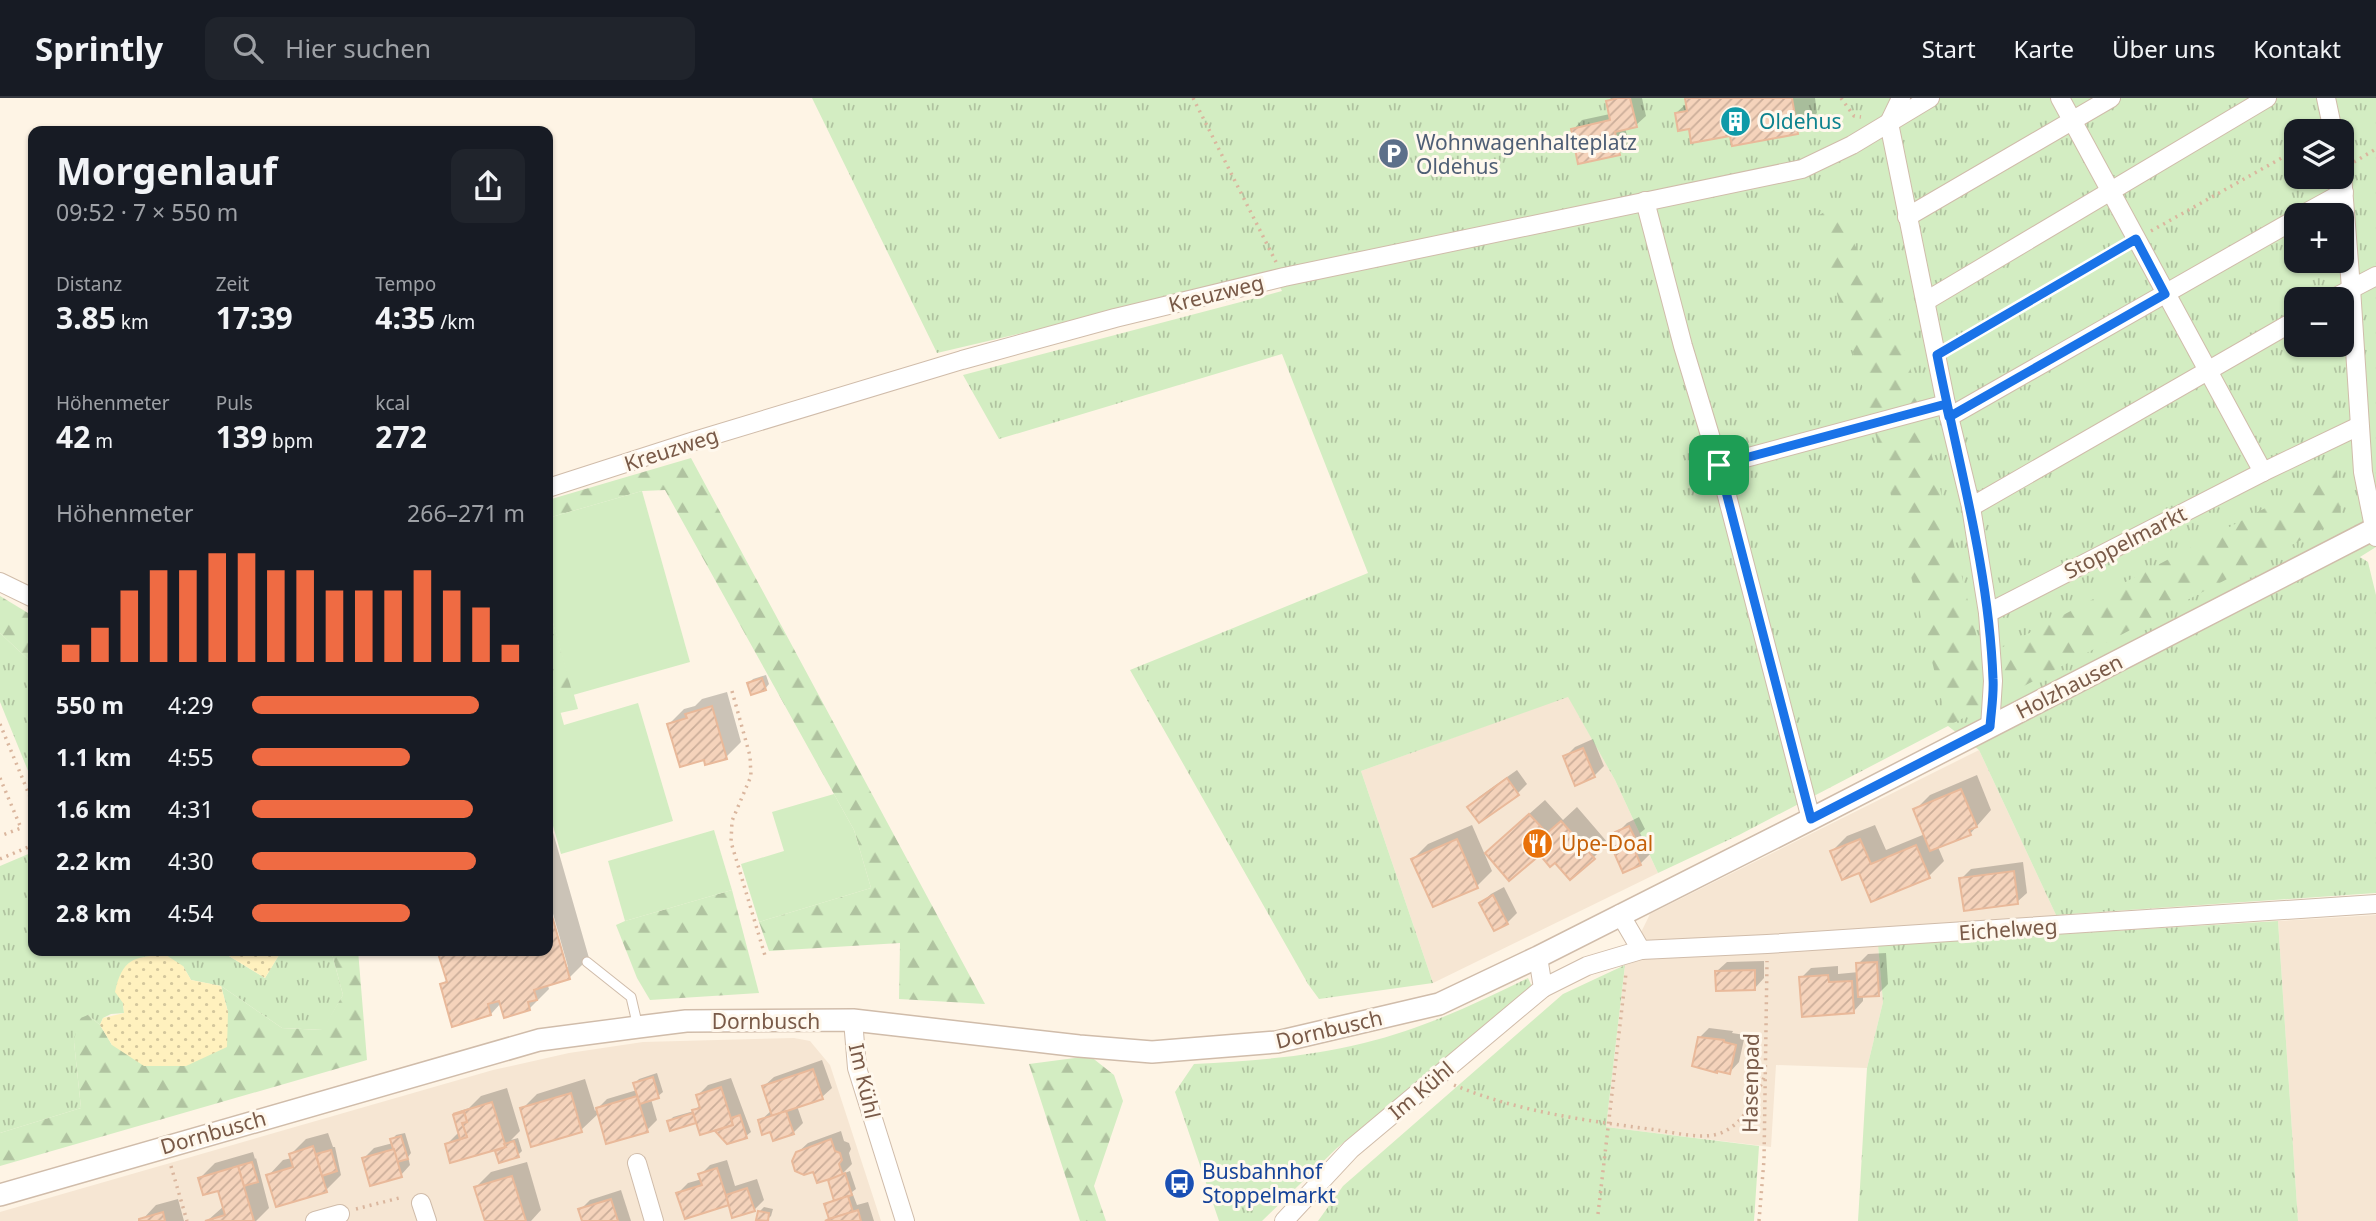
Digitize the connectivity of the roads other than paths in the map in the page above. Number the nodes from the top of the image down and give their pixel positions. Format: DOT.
graph roads {
  1 [pos="1901,98"];
  2 [pos="1930,98"];
  3 [pos="2060,98"];
  4 [pos="2111,98"];
  5 [pos="2267,98"];
  6 [pos="2326,98"];
  7 [pos="2330,119"];
  8 [pos="2072,121"];
  9 [pos="1889,123"];
  10 [pos="2331,189"];
  11 [pos="2347,189"];
  12 [pos="2110,191"];
  13 [pos="1645,201"];
  14 [pos="2316,203"];
  15 [pos="1907,217"];
  16 [pos="2284,226"];
  17 [pos="2376,276"];
  18 [pos="2351,287"];
  19 [pos="2353,287"];
  20 [pos="2165,294"];
  21 [pos="1926,302"];
  22 [pos="2284,327"];
  23 [pos="2354,340"];
  24 [pos="2207,372"];
  25 [pos="1948,411"];
  26 [pos="2359,426"];
  27 [pos="1719,465"];
  28 [pos="2263,472"];
  29 [pos="553,486"];
  30 [pos="1971,507"];
  31 [pos="2375,532"];
  32 [pos="0,582"];
  33 [pos="28,596"];
  34 [pos="1988,612"];
  35 [pos="1990,727"];
  36 [pos="1811,819"];
  37 [pos="2376,904"];
  38 [pos="1620,915"];
  39 [pos="1634,951"];
  40 [pos="1538,957"];
  41 [pos="587,962"];
  42 [pos="1543,988"];
  43 [pos="853,1020"];
  44 [pos="638,1027"];
  45 [pos="637,1164"];
  46 [pos="0,1195"];
  47 [pos="421,1203"];
  48 [pos="340,1214"];
  49 [pos="315,1221"];
  50 [pos="427,1221"];
  51 [pos="654,1221"];
  52 [pos="905,1221"];
  53 [pos="1284,1221"];
  1 -- 9 [label="street"];
  2 -- 9 [label="street"];
  3 -- 8 [label="street"];
  4 -- 8 [label="street"];
  5 -- 12 [label="street"];
  6 -- 7 [label="street"];
  8 -- 12 [label="street"];
  8 -- 15 [label="street"];
  9 -- 13 [label="street, Kreuzweg"];
  9 -- 15 [label="street"];
  10 -- 14 [label="street"];
  11 -- 18 [label="street"];
  12 -- 20 [label="street"];
  12 -- 21 [label="street"];
  13 -- 27 [label="street"];
  13 -- 29 [label="street, Kreuzweg"];
  15 -- 21 [label="street"];
  16 -- 20 [label="street"];
  17 -- 19 [label="street"];
  20 -- 24 [label="street"];
  20 -- 25 [label="street"];
  21 -- 25 [label="street"];
  22 -- 24 [label="street"];
  23 -- 26 [label="street"];
  24 -- 28 [label="street"];
  24 -- 30 [label="street"];
  25 -- 27 [label="street"];
  25 -- 30 [label="street"];
  26 -- 28 [label="street, Stoppelmarkt"];
  26 -- 31 [label="street"];
  27 -- 36 [label="street"];
  28 -- 34 [label="street, Stoppelmarkt"];
  30 -- 34 [label="street"];
  31 -- 35 [label="street, Holzhausen"];
  32 -- 33 [label="street"];
  34 -- 35 [label="street"];
  35 -- 36 [label="street, Holzhausen"];
  36 -- 38 [label="street, Holzhausen"];
  37 -- 39 [label="street, Eichelweg"];
  38 -- 39 [label="street"];
  38 -- 40 [label="street, Holzhausen"];
  39 -- 42 [label="street, Eichelweg"];
  40 -- 42 [label="street"];
  40 -- 43 [label="street, Dornbusch"];
  41 -- 44 [label="lane"];
  42 -- 53 [label="street, Im Kühl"];
  43 -- 44 [label="street, Dornbusch"];
  43 -- 52 [label="street, Im Kühl"];
  44 -- 46 [label="street, Dornbusch"];
  45 -- 51 [label="street"];
  47 -- 50 [label="street"];
  48 -- 49 [label="street"];
}
